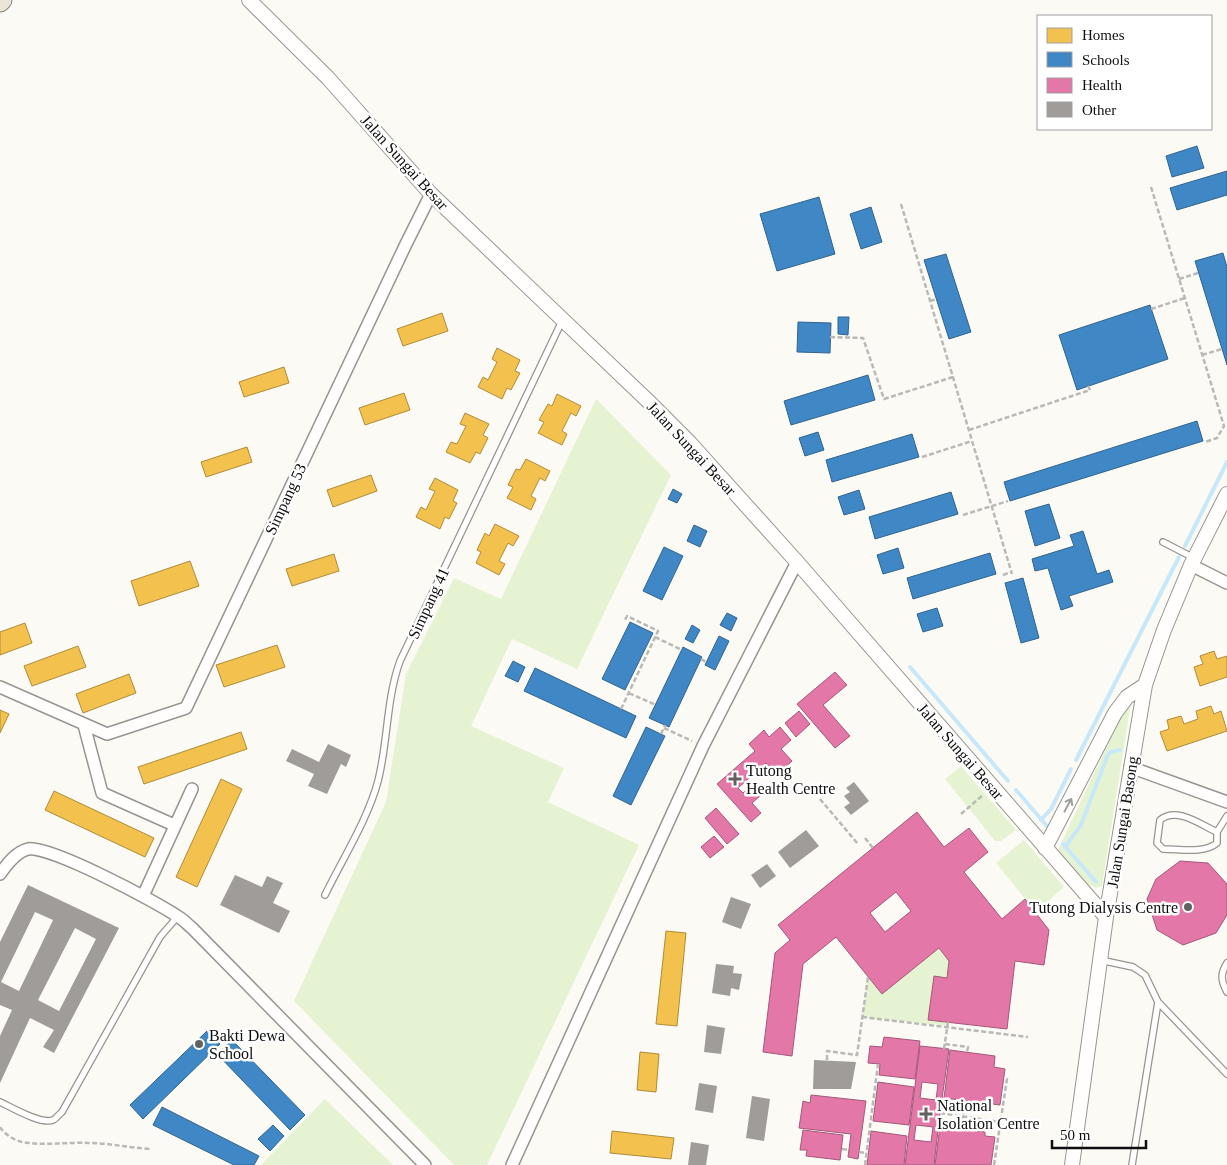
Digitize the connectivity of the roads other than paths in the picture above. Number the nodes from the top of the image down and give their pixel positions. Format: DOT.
graph roads {
  1 [pos="252,1"];
  2 [pos="431,194"];
  3 [pos="563,320"];
  4 [pos="1227,494"];
  5 [pos="1162,542"];
  6 [pos="797,562"];
  7 [pos="1192,562"];
  8 [pos="1227,583"];
  9 [pos="1145,685"];
  10 [pos="0,687"];
  11 [pos="84,725"];
  12 [pos="1130,767"];
  13 [pos="192,789"];
  14 [pos="1227,802"];
  15 [pos="1227,816"];
  16 [pos="174,825"];
  17 [pos="1217,832"];
  18 [pos="1045,848"];
  19 [pos="0,874"];
  20 [pos="325,895"];
  21 [pos="143,896"];
  22 [pos="178,916"];
  23 [pos="1106,917"];
  24 [pos="1100,960"];
  25 [pos="1227,963"];
  26 [pos="1227,992"];
  27 [pos="1158,1002"];
  28 [pos="1227,1074"];
  29 [pos="0,1102"];
  30 [pos="425,1165"];
  31 [pos="512,1165"];
  32 [pos="1072,1165"];
  33 [pos="1132,1165"];
  1 -- 2 [label="street, Jalan Sungai Besar"];
  2 -- 3 [label="street, Jalan Sungai Besar"];
  2 -- 11 [label="street, Simpang 53"];
  3 -- 6 [label="street, Jalan Sungai Besar"];
  3 -- 20 [label="lane, Simpang 41"];
  4 -- 7 [label="street, Jalan Sungai Basong"];
  5 -- 7 [label="lane"];
  6 -- 18 [label="street, Jalan Sungai Besar"];
  6 -- 31 [label="street"];
  7 -- 8 [label="street"];
  7 -- 9 [label="street, Jalan Sungai Basong"];
  9 -- 12 [label="street, Jalan Sungai Basong"];
  18 -- 9 [label="street, one-way"];
  10 -- 11 [label="street, Simpang 53"];
  11 -- 16 [label="street"];
  12 -- 14 [label="street"];
  12 -- 23 [label="street, Jalan Sungai Basong"];
  13 -- 16 [label="street"];
  15 -- 17 [label="lane"];
  16 -- 21 [label="street"];
  17 -- 17 [label="lane"];
  18 -- 23 [label="street, Jalan Sungai Besar"];
  19 -- 21 [label="street"];
  21 -- 22 [label="street"];
  22 -- 29 [label="lane"];
  22 -- 30 [label="street"];
  23 -- 24 [label="street, Jalan Sungai Basong"];
  24 -- 27 [label="lane"];
  24 -- 32 [label="street, Jalan Sungai Basong"];
  25 -- 26 [label="lane"];
  27 -- 28 [label="lane"];
  27 -- 33 [label="lane"];
}
